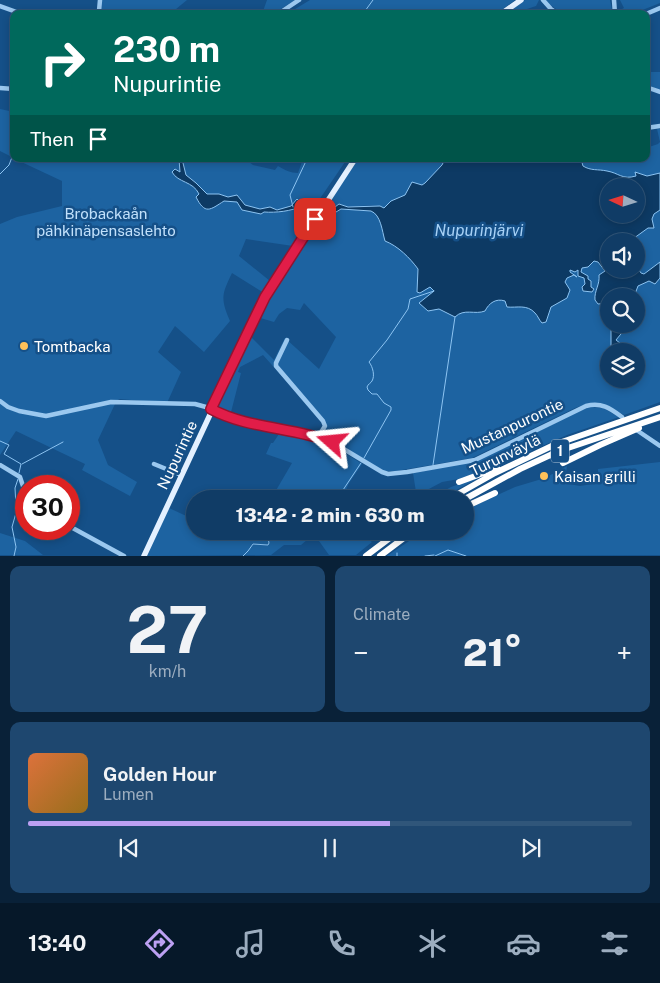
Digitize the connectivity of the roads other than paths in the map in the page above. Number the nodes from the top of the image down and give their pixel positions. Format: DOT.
graph roads {
  1 [pos="299,0"];
  2 [pos="521,0"];
  3 [pos="543,0"];
  4 [pos="284,10"];
  5 [pos="507,10"];
  6 [pos="552,10"];
  7 [pos="353,162"];
  8 [pos="287,340"];
  9 [pos="0,401"];
  10 [pos="660,408"];
  11 [pos="211,409"];
  12 [pos="622,417"];
  13 [pos="660,418"];
  14 [pos="638,431"];
  15 [pos="318,437"];
  16 [pos="660,446"];
  17 [pos="524,458"];
  18 [pos="154,464"];
  19 [pos="563,464"];
  20 [pos="0,466"];
  21 [pos="18,475"];
  22 [pos="181,476"];
  23 [pos="459,482"];
  24 [pos="465,490"];
  25 [pos="495,493"];
  26 [pos="474,494"];
  27 [pos="474,503"];
  28 [pos="80,532"];
  29 [pos="383,540"];
  30 [pos="387,540"];
  31 [pos="400,540"];
  32 [pos="369,553"];
  33 [pos="124,556"];
  34 [pos="144,556"];
  35 [pos="380,556"];
  1 -- 4 [label="street"];
  2 -- 5 [label="main road"];
  3 -- 6 [label="street"];
  7 -- 11 [label="main road, Nupurintie"];
  8 -- 15 [label="street"];
  9 -- 11 [label="street, Mustanpurontie"];
  10 -- 17 [label="highway, Turunväylä / 1"];
  11 -- 15 [label="street, Mustanpurontie"];
  11 -- 22 [label="main road, Nupurintie"];
  12 -- 15 [label="street, Mustanpurontie"];
  13 -- 19 [label="highway"];
  13 -- 26 [label="highway, Turunväylä / 1"];
  14 -- 16 [label="street"];
  17 -- 23 [label="highway"];
  17 -- 24 [label="highway, Turunväylä / 1"];
  18 -- 22 [label="street"];
  20 -- 21 [label="street"];
  22 -- 34 [label="main road, Nupurintie"];
  25 -- 27 [label="highway"];
  28 -- 33 [label="street"];
  29 -- 32 [label="highway"];
  30 -- 32 [label="highway"];
  31 -- 35 [label="highway"];
}
